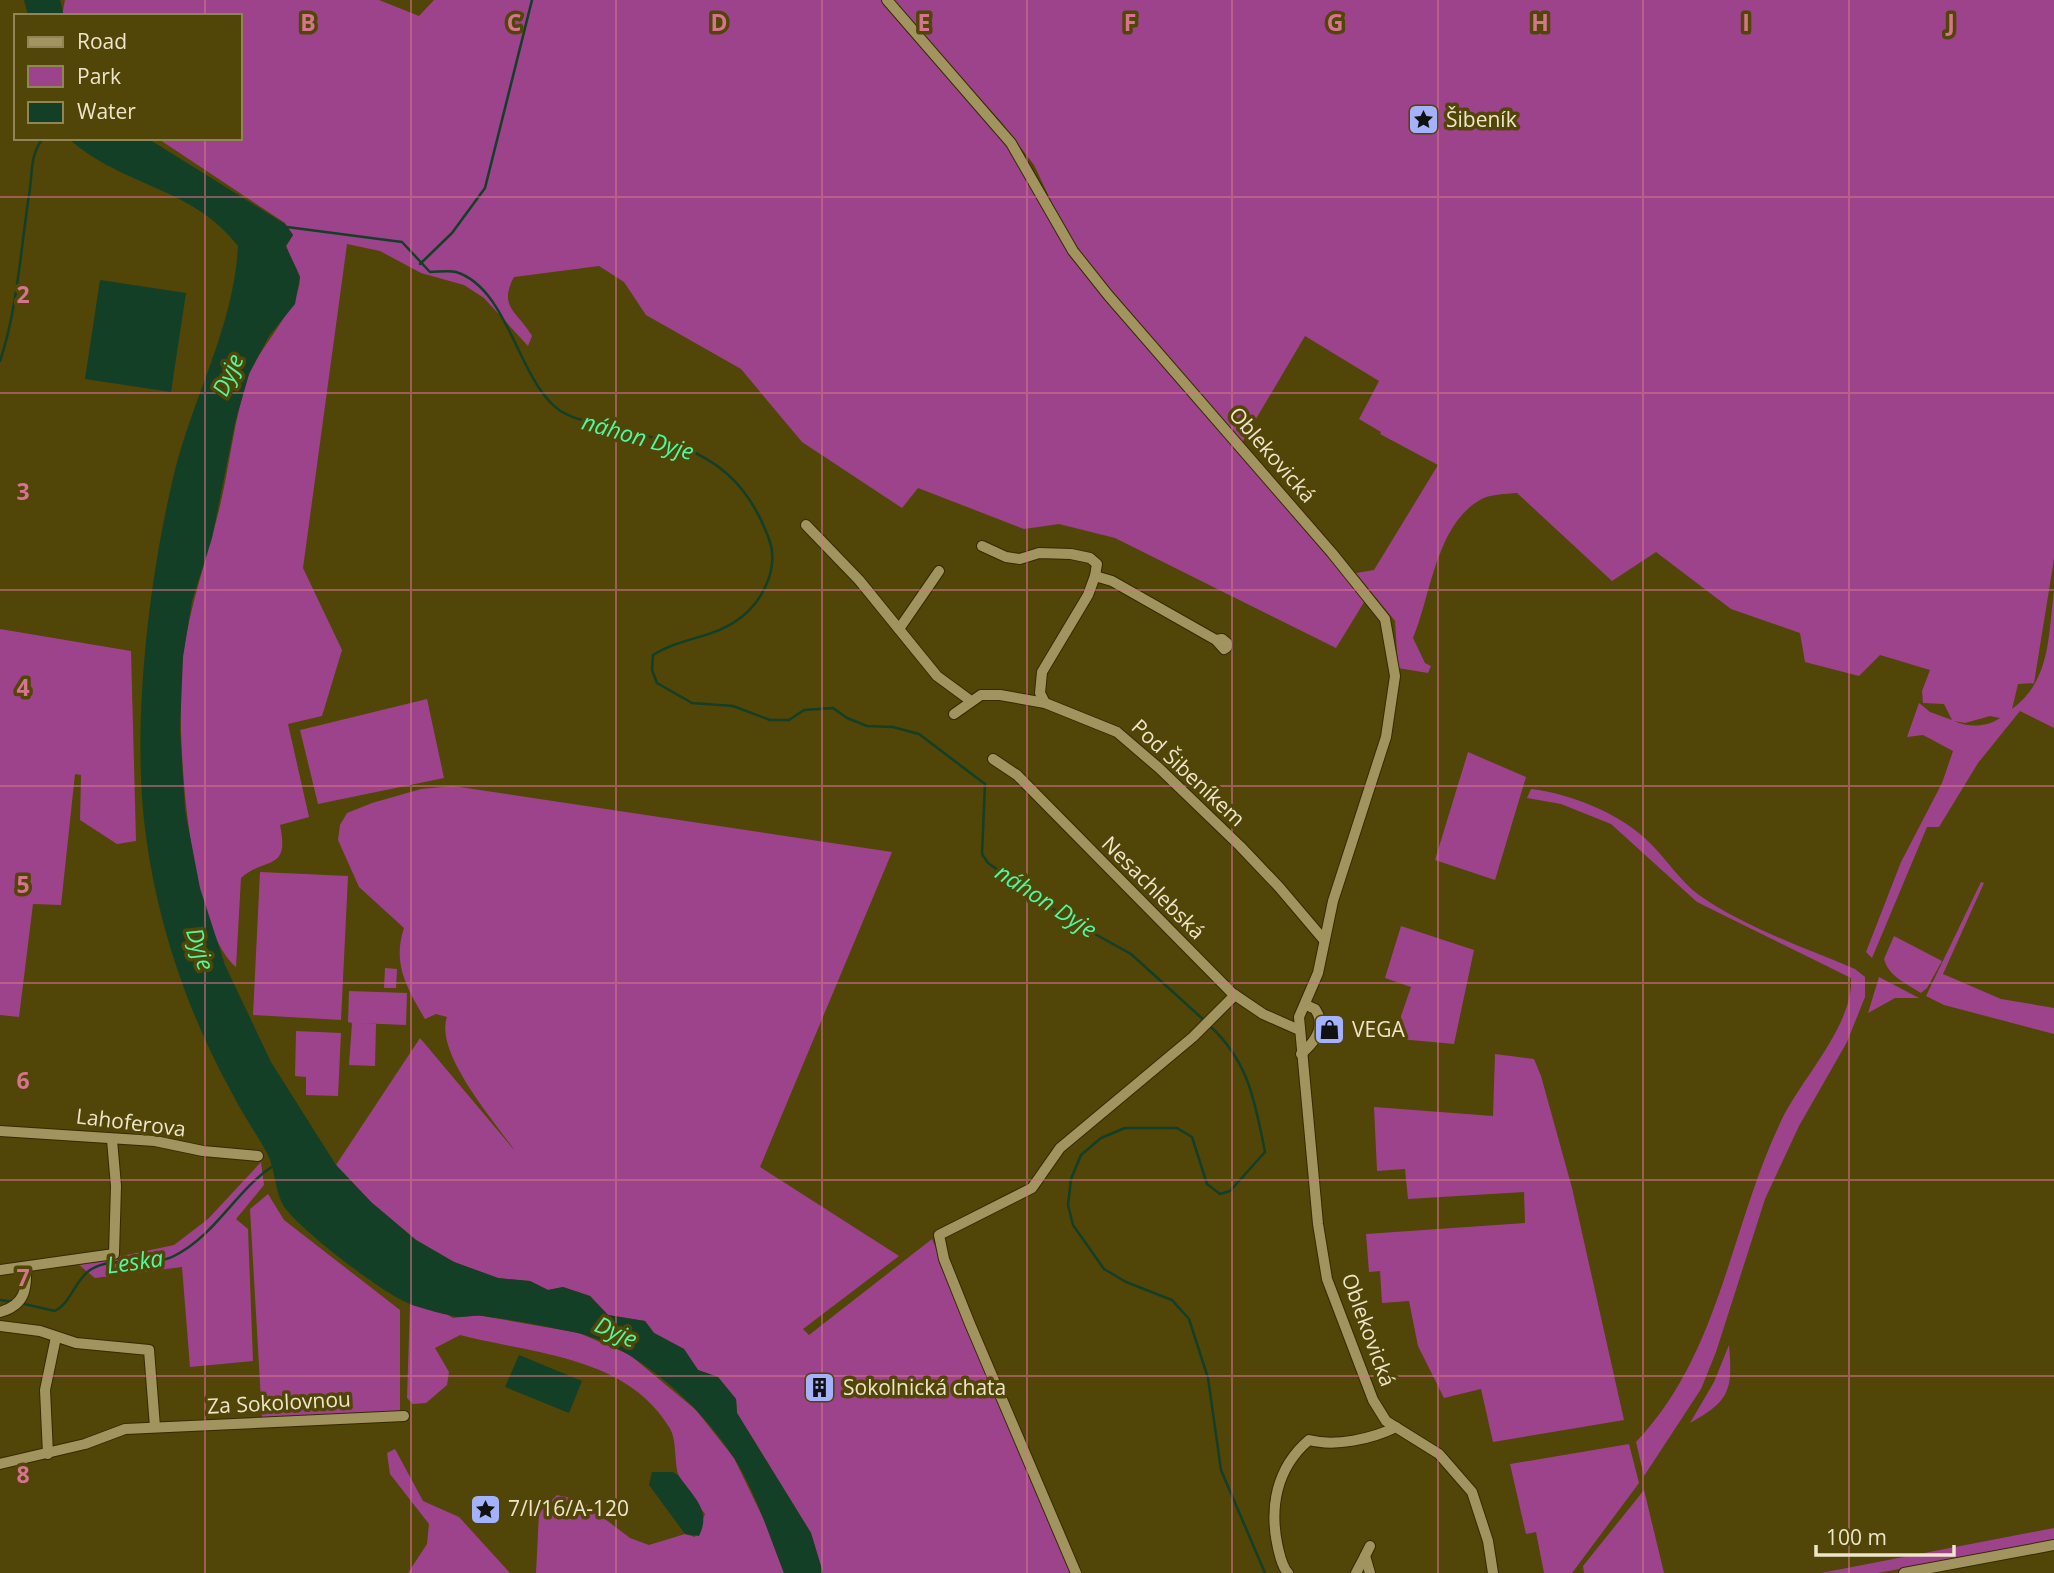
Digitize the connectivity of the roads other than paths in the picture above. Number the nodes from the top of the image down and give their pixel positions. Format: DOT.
graph roads {
  1 [pos="887,0"];
  2 [pos="806,525"];
  3 [pos="982,546"];
  4 [pos="939,571"];
  5 [pos="1095,576"];
  6 [pos="899,629"];
  7 [pos="1216,640"];
  8 [pos="971,701"];
  9 [pos="1045,703"];
  10 [pos="954,714"];
  11 [pos="993,759"];
  12 [pos="1324,940"];
  13 [pos="1235,995"];
  14 [pos="1306,1005"];
  15 [pos="1297,1029"];
  16 [pos="1301,1054"];
  17 [pos="0,1131"];
  18 [pos="112,1140"];
  19 [pos="258,1156"];
  20 [pos="26,1267"];
  21 [pos="0,1270"];
  22 [pos="0,1312"];
  23 [pos="0,1326"];
  24 [pos="56,1336"];
  25 [pos="404,1416"];
  26 [pos="155,1427"];
  27 [pos="1396,1427"];
  28 [pos="48,1454"];
  29 [pos="0,1464"];
  30 [pos="2054,1545"];
  31 [pos="1076,1573"];
  32 [pos="1285,1573"];
  33 [pos="1356,1573"];
  34 [pos="1370,1573"];
  35 [pos="1493,1573"];
  36 [pos="1904,1573"];
  1 -- 12 [label="street, Oblekovická"];
  2 -- 6 [label="street"];
  3 -- 5 [label="street"];
  4 -- 6 [label="street"];
  5 -- 7 [label="street"];
  5 -- 9 [label="street"];
  6 -- 8 [label="street"];
  8 -- 9 [label="street, Pod Šibeníkem"];
  8 -- 10 [label="street, Pod Šibeníkem"];
  9 -- 12 [label="street, Pod Šibeníkem"];
  11 -- 13 [label="street, Nesachlebská"];
  12 -- 14 [label="street, Oblekovická"];
  13 -- 15 [label="street, Nesachlebská"];
  13 -- 31 [label="street"];
  14 -- 15 [label="street, Oblekovická"];
  14 -- 16 [label="street"];
  15 -- 16 [label="street, Oblekovická"];
  16 -- 27 [label="street, Oblekovická"];
  17 -- 18 [label="street, Lahoferova"];
  18 -- 19 [label="street, Lahoferova"];
  18 -- 20 [label="street"];
  20 -- 21 [label="street"];
  20 -- 22 [label="street"];
  23 -- 24 [label="street"];
  24 -- 26 [label="street"];
  24 -- 28 [label="street"];
  25 -- 26 [label="street, Za Sokolovnou"];
  26 -- 28 [label="street, Za Sokolovnou"];
  27 -- 32 [label="street"];
  27 -- 35 [label="street, Oblekovická"];
  28 -- 29 [label="street, Za Sokolovnou"];
  30 -- 36 [label="street"];
  33 -- 34 [label="street"];
}
